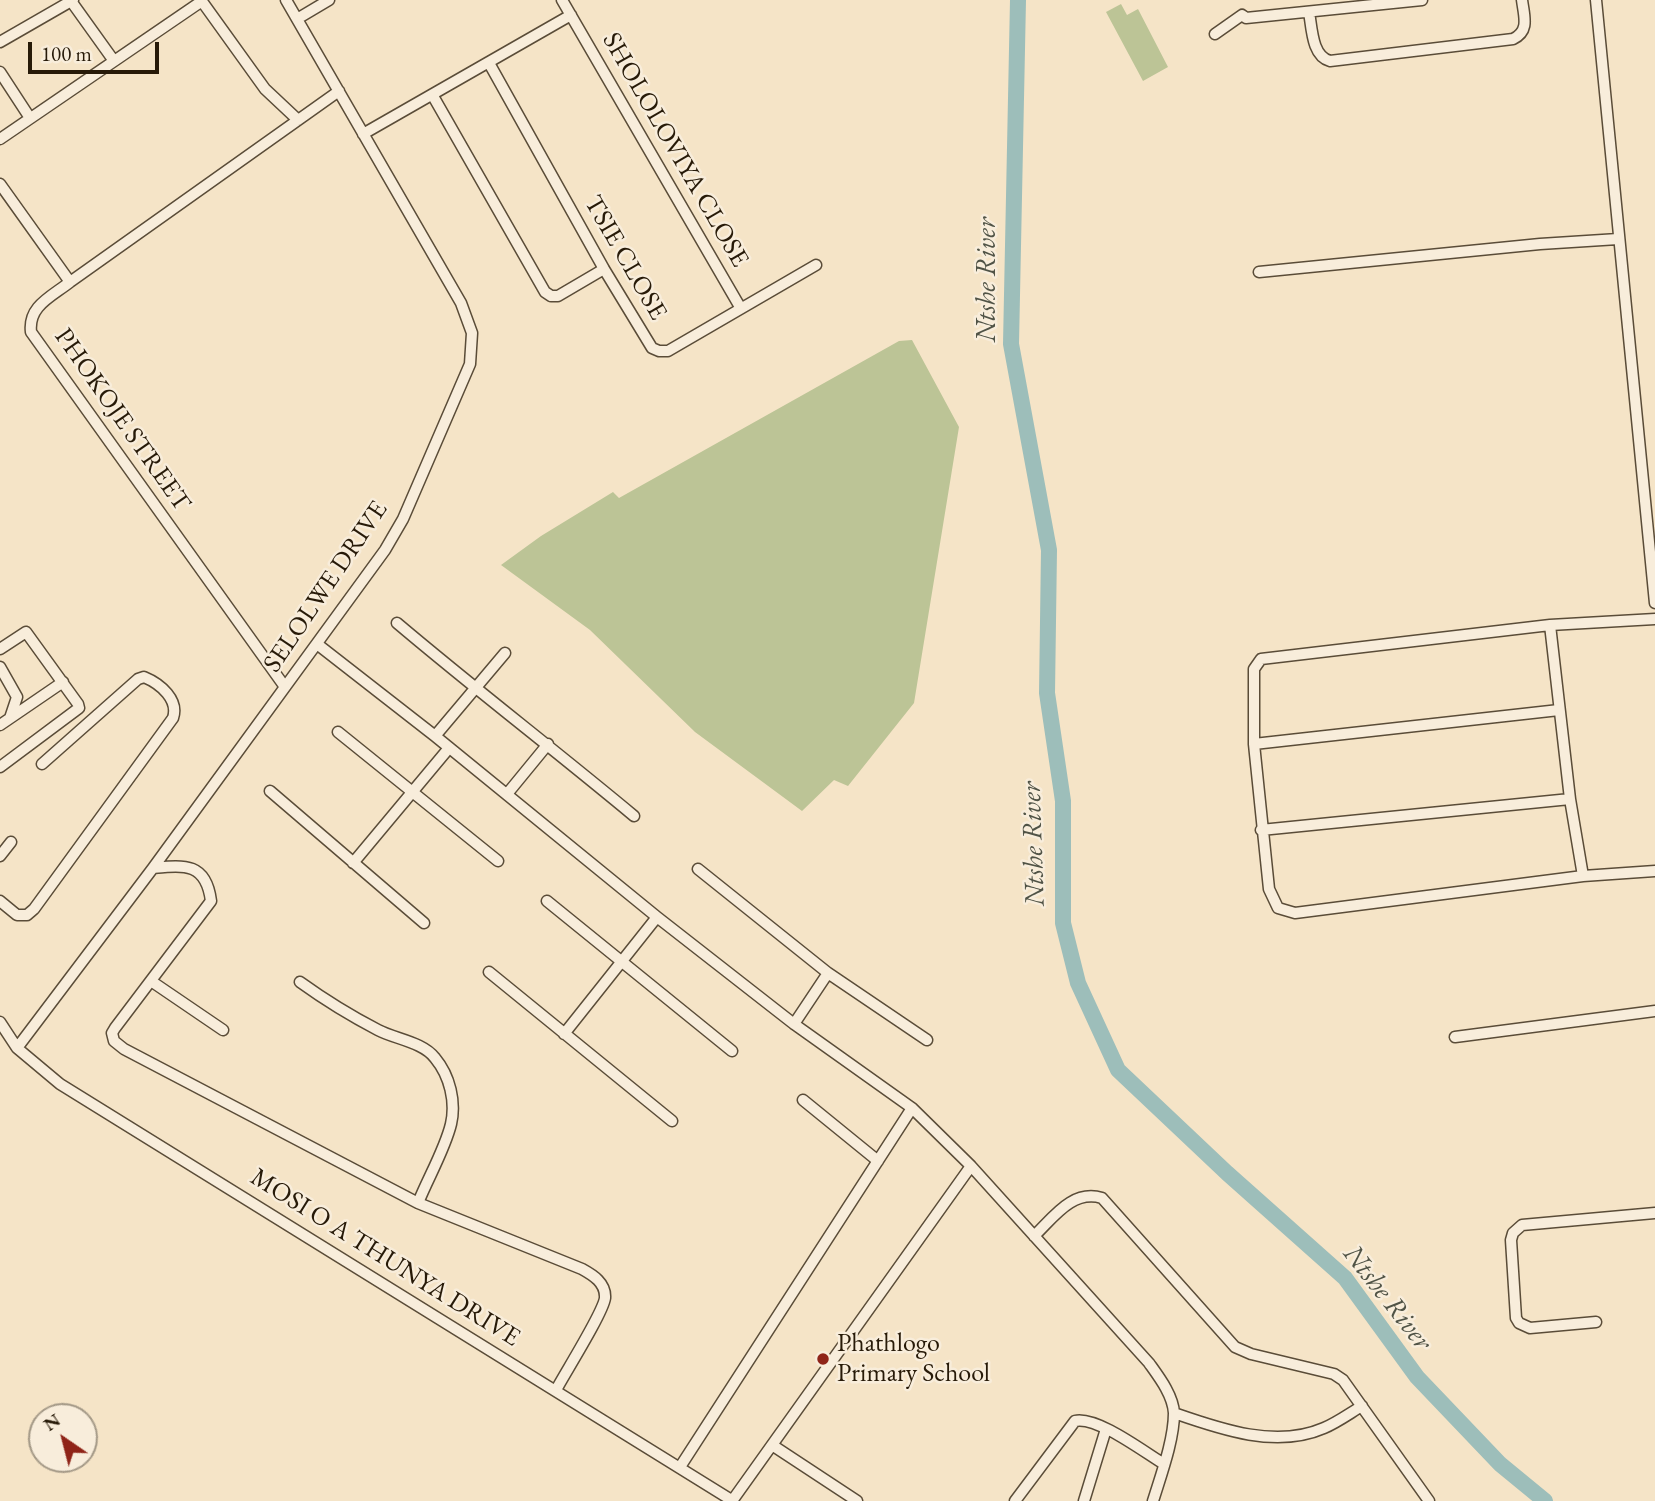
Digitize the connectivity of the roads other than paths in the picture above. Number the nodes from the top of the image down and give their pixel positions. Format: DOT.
graph roads {
  1 [pos="286,0"];
  2 [pos="329,0"];
  3 [pos="562,0"];
  4 [pos="1422,0"];
  5 [pos="1522,0"];
  6 [pos="1596,0"];
  7 [pos="72,1"];
  8 [pos="202,1"];
  9 [pos="1309,12"];
  10 [pos="571,15"];
  11 [pos="297,19"];
  12 [pos="1215,34"];
  13 [pos="0,42"];
  14 [pos="114,61"];
  15 [pos="489,63"];
  16 [pos="0,72"];
  17 [pos="339,91"];
  18 [pos="433,96"];
  19 [pos="30,118"];
  20 [pos="298,120"];
  21 [pos="363,134"];
  22 [pos="0,139"];
  23 [pos="1,189"];
  24 [pos="1618,239"];
  25 [pos="816,265"];
  26 [pos="604,269"];
  27 [pos="1259,272"];
  28 [pos="70,282"];
  29 [pos="740,307"];
  30 [pos="1655,603"];
  31 [pos="1655,619"];
  32 [pos="397,623"];
  33 [pos="1550,625"];
  34 [pos="317,644"];
  35 [pos="0,649"];
  36 [pos="505,653"];
  37 [pos="0,667"];
  38 [pos="63,682"];
  39 [pos="285,687"];
  40 [pos="475,689"];
  41 [pos="1559,710"];
  42 [pos="5,722"];
  43 [pos="338,732"];
  44 [pos="435,736"];
  45 [pos="548,744"];
  46 [pos="1254,744"];
  47 [pos="449,748"];
  48 [pos="42,764"];
  49 [pos="0,767"];
  50 [pos="270,791"];
  51 [pos="413,793"];
  52 [pos="507,794"];
  53 [pos="1570,799"];
  54 [pos="634,816"];
  55 [pos="1261,830"];
  56 [pos="11,842"];
  57 [pos="0,856"];
  58 [pos="498,862"];
  59 [pos="353,863"];
  60 [pos="153,868"];
  61 [pos="698,869"];
  62 [pos="1655,871"];
  63 [pos="1583,876"];
  64 [pos="0,901"];
  65 [pos="547,901"];
  66 [pos="657,917"];
  67 [pos="424,923"];
  68 [pos="621,963"];
  69 [pos="489,972"];
  70 [pos="828,973"];
  71 [pos="151,981"];
  72 [pos="300,982"];
  73 [pos="1655,1011"];
  74 [pos="0,1022"];
  75 [pos="794,1024"];
  76 [pos="223,1030"];
  77 [pos="564,1034"];
  78 [pos="1455,1037"];
  79 [pos="926,1040"];
  80 [pos="17,1048"];
  81 [pos="732,1051"];
  82 [pos="803,1100"];
  83 [pos="912,1108"];
  84 [pos="672,1121"];
  85 [pos="878,1161"];
  86 [pos="971,1167"];
  87 [pos="418,1203"];
  88 [pos="1655,1213"];
  89 [pos="1034,1237"];
  90 [pos="1596,1322"];
  91 [pos="556,1390"];
  92 [pos="1362,1406"];
  93 [pos="1174,1413"];
  94 [pos="1106,1429"];
  95 [pos="772,1445"];
  96 [pos="1164,1464"];
  97 [pos="680,1467"];
  98 [pos="732,1501"];
  99 [pos="857,1501"];
  100 [pos="1015,1501"];
  101 [pos="1084,1501"];
  102 [pos="1153,1501"];
  103 [pos="1429,1501"];
  1 -- 11 [label="street, SELOLWE DRIVE"];
  2 -- 11 [label="street"];
  3 -- 10 [label="street, SHOLOLOVIYA CLOSE"];
  4 -- 9 [label="street"];
  5 -- 9 [label="street"];
  6 -- 24 [label="street"];
  7 -- 13 [label="street"];
  7 -- 14 [label="street"];
  8 -- 14 [label="street"];
  8 -- 20 [label="street"];
  9 -- 12 [label="street"];
  10 -- 15 [label="street"];
  10 -- 29 [label="street, SHOLOLOVIYA CLOSE"];
  11 -- 17 [label="street, SELOLWE DRIVE"];
  14 -- 19 [label="street"];
  15 -- 18 [label="street"];
  15 -- 26 [label="street, TSIE CLOSE"];
  16 -- 19 [label="street"];
  17 -- 20 [label="street, PHOKOJE STREET"];
  17 -- 21 [label="street, SELOLWE DRIVE"];
  18 -- 21 [label="street"];
  18 -- 26 [label="street"];
  19 -- 22 [label="street"];
  20 -- 28 [label="street, PHOKOJE STREET"];
  21 -- 34 [label="street, SELOLWE DRIVE"];
  23 -- 28 [label="street"];
  24 -- 27 [label="street"];
  24 -- 30 [label="street"];
  25 -- 29 [label="street, TSIE CLOSE"];
  26 -- 29 [label="street, TSIE CLOSE"];
  28 -- 39 [label="street, PHOKOJE STREET"];
  31 -- 33 [label="street"];
  32 -- 40 [label="street"];
  33 -- 41 [label="street"];
  33 -- 46 [label="street"];
  34 -- 39 [label="street, SELOLWE DRIVE"];
  34 -- 44 [label="street"];
  35 -- 38 [label="street"];
  36 -- 40 [label="street"];
  37 -- 42 [label="street"];
  38 -- 42 [label="street"];
  38 -- 49 [label="street"];
  39 -- 60 [label="street, SELOLWE DRIVE"];
  40 -- 44 [label="street"];
  40 -- 45 [label="street"];
  41 -- 46 [label="street"];
  41 -- 53 [label="street"];
  43 -- 51 [label="street"];
  44 -- 47 [label="street"];
  45 -- 52 [label="street"];
  45 -- 54 [label="street"];
  46 -- 55 [label="street"];
  47 -- 51 [label="street"];
  47 -- 52 [label="street"];
  48 -- 64 [label="street"];
  50 -- 59 [label="street"];
  51 -- 58 [label="street"];
  51 -- 59 [label="street"];
  52 -- 66 [label="street"];
  53 -- 55 [label="street"];
  53 -- 63 [label="street"];
  55 -- 63 [label="street"];
  56 -- 57 [label="street"];
  59 -- 67 [label="street"];
  60 -- 71 [label="street"];
  60 -- 80 [label="street, SELOLWE DRIVE"];
  61 -- 70 [label="street"];
  62 -- 63 [label="street"];
  65 -- 68 [label="street"];
  66 -- 68 [label="street"];
  66 -- 75 [label="street"];
  68 -- 77 [label="street"];
  68 -- 81 [label="street"];
  69 -- 77 [label="street"];
  70 -- 75 [label="street"];
  70 -- 79 [label="street"];
  71 -- 76 [label="street"];
  71 -- 87 [label="street"];
  72 -- 87 [label="street"];
  73 -- 78 [label="street"];
  74 -- 80 [label="street, MOSI O A THUNYA DRIVE"];
  75 -- 83 [label="street"];
  77 -- 84 [label="street"];
  80 -- 91 [label="street, MOSI O A THUNYA DRIVE"];
  82 -- 85 [label="street"];
  83 -- 85 [label="street"];
  83 -- 86 [label="street"];
  85 -- 97 [label="street"];
  86 -- 89 [label="street"];
  86 -- 95 [label="street"];
  87 -- 91 [label="street"];
  88 -- 90 [label="street"];
  89 -- 92 [label="street"];
  89 -- 93 [label="street"];
  91 -- 97 [label="street, MOSI O A THUNYA DRIVE"];
  92 -- 93 [label="street"];
  92 -- 103 [label="street"];
  93 -- 96 [label="street"];
  94 -- 96 [label="street"];
  94 -- 100 [label="street"];
  94 -- 101 [label="street"];
  95 -- 98 [label="street"];
  95 -- 99 [label="street"];
  96 -- 102 [label="street"];
  97 -- 98 [label="street, MOSI O A THUNYA DRIVE"];
}
